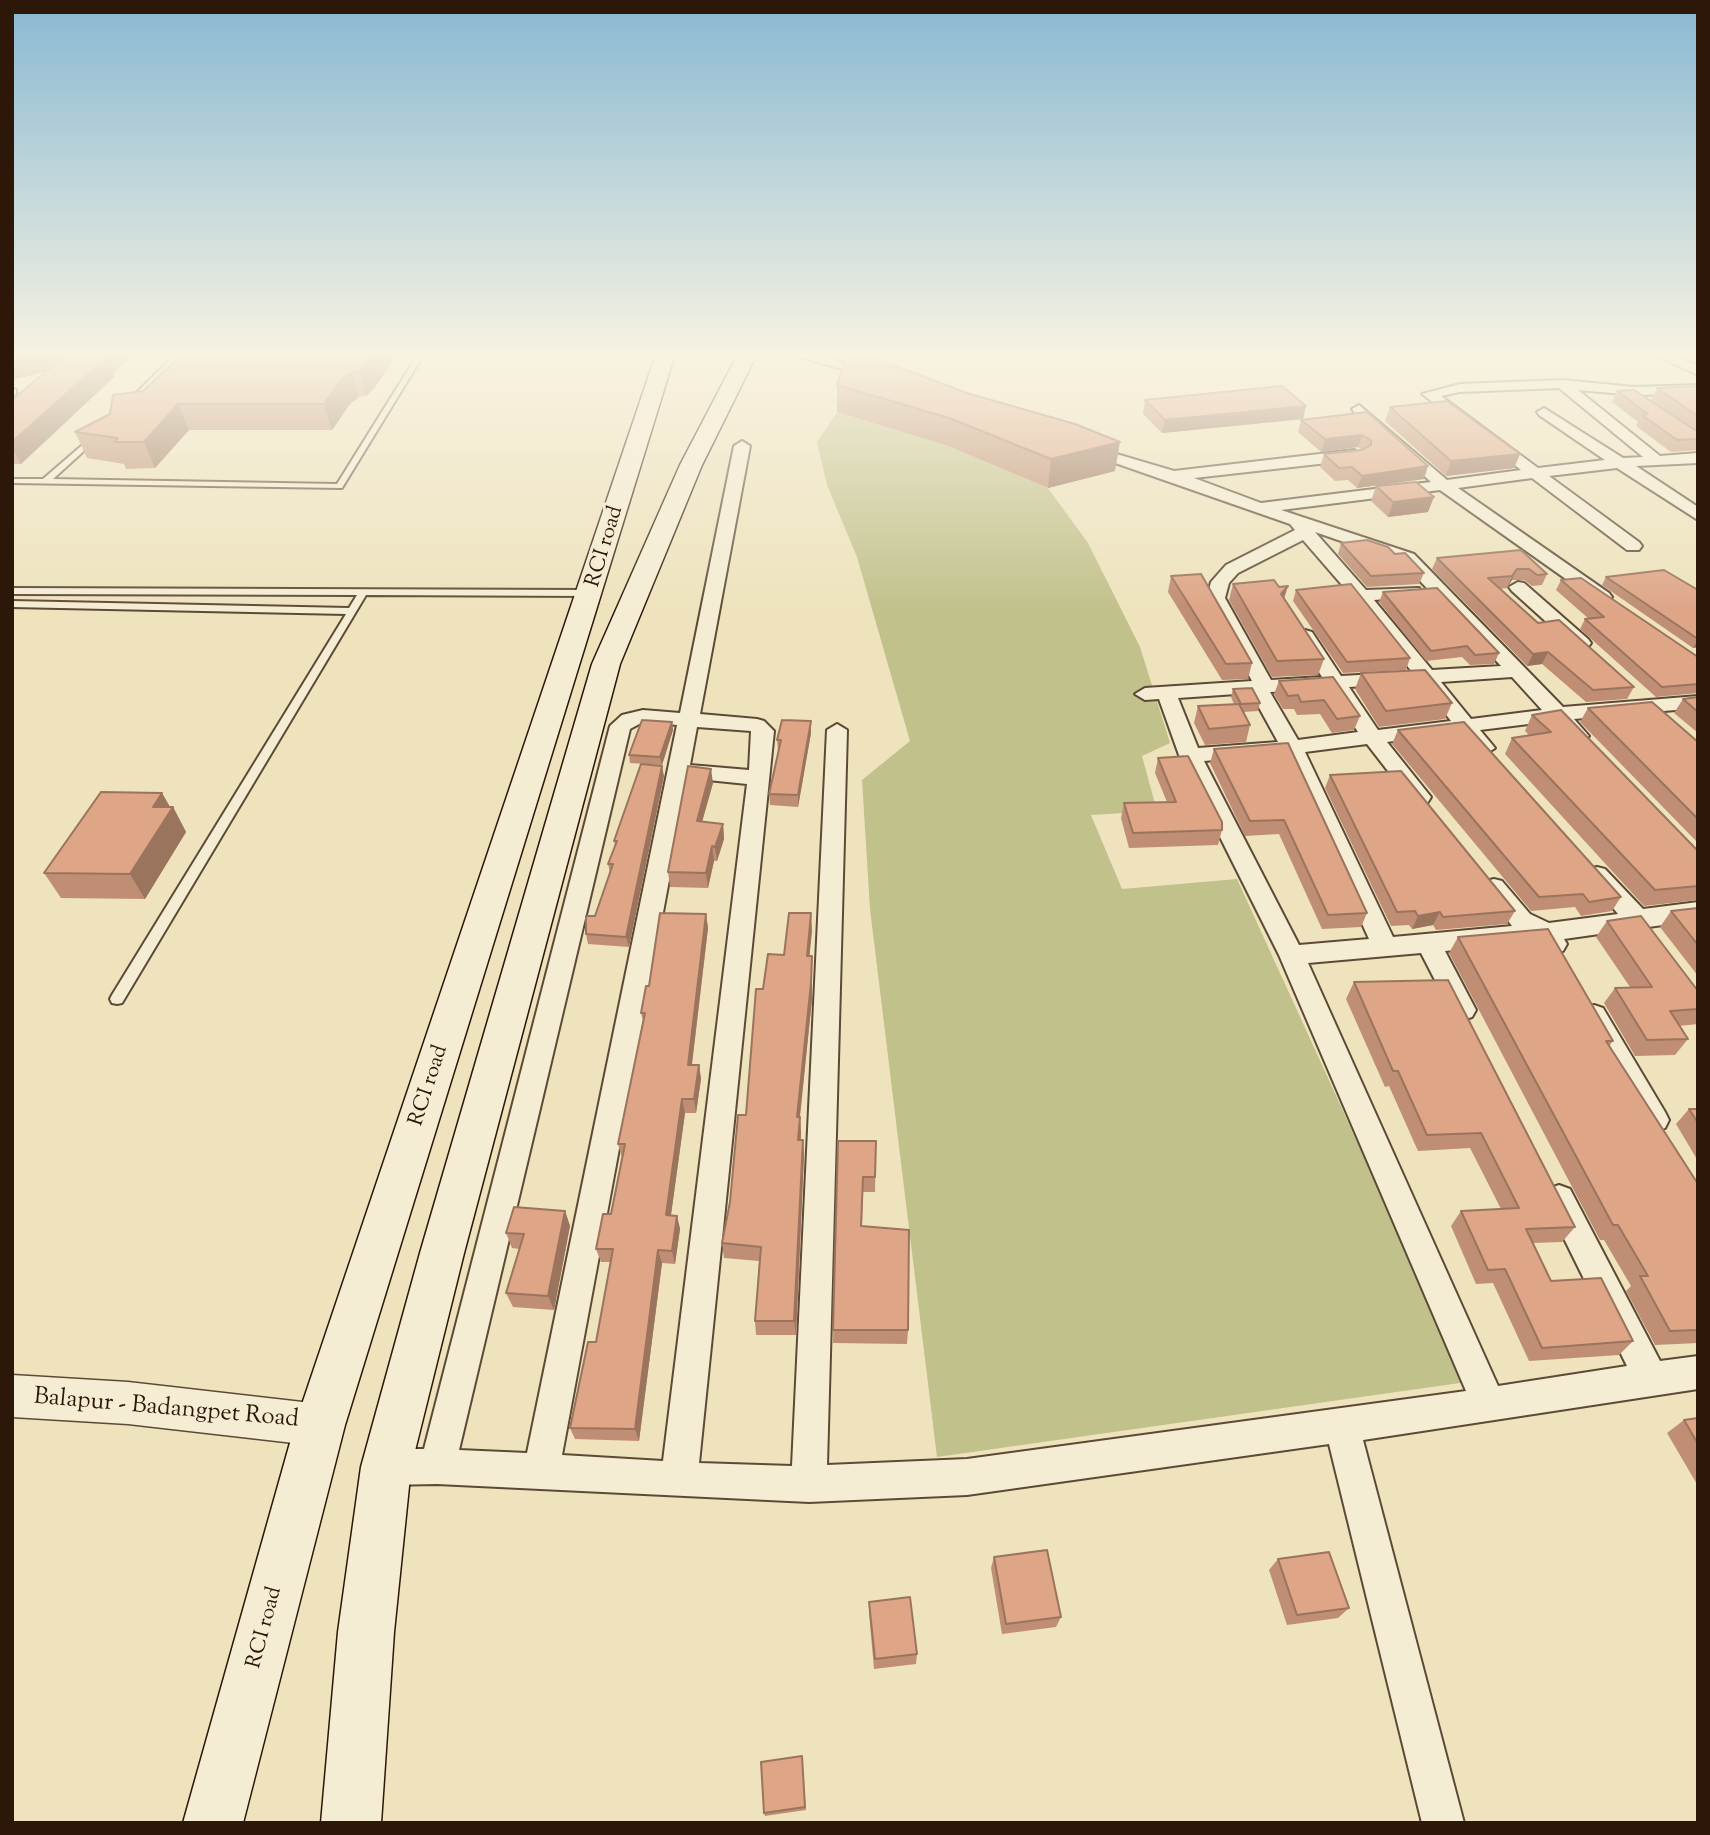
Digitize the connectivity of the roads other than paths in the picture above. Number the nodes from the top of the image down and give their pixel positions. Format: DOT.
graph roads {
  1 [pos="90,440"];
  2 [pos="368,440"];
  3 [pos="658,440"];
  4 [pos="686,440"];
  5 [pos="1393,440"];
  6 [pos="1489,440"];
  7 [pos="1584,440"];
  8 [pos="1631,440"];
  9 [pos="1073,445"];
  10 [pos="742,446"];
  11 [pos="1358,455"];
  12 [pos="1698,458"];
  13 [pos="1656,460"];
  14 [pos="1617,463"];
  15 [pos="1538,475"];
  16 [pos="1174,476"];
  17 [pos="12,481"];
  18 [pos="46,481"];
  19 [pos="654,483"];
  20 [pos="1445,486"];
  21 [pos="1259,508"];
  22 [pos="1698,515"];
  23 [pos="1300,526"];
  24 [pos="1633,546"];
  25 [pos="1518,587"];
  26 [pos="1441,590"];
  27 [pos="12,591"];
  28 [pos="363,593"];
  29 [pos="591,593"];
  30 [pos="1362,597"];
  31 [pos="12,604"];
  32 [pos="1620,609"];
  33 [pos="353,611"];
  34 [pos="1294,619"];
  35 [pos="1591,651"];
  36 [pos="1517,671"];
  37 [pos="1427,677"];
  38 [pos="1335,683"];
  39 [pos="1261,687"];
  40 [pos="1632,688"];
  41 [pos="1698,702"];
  42 [pos="1653,706"];
  43 [pos="1558,714"];
  44 [pos="690,719"];
  45 [pos="1671,723"];
  46 [pos="1465,727"];
  47 [pos="837,730"];
  48 [pos="1372,737"];
  49 [pos="1292,747"];
  50 [pos="1595,753"];
  51 [pos="1190,755"];
  52 [pos="1501,767"];
  53 [pos="681,771"];
  54 [pos="758,778"];
  55 [pos="1433,813"];
  56 [pos="1582,859"];
  57 [pos="1477,866"];
  58 [pos="1698,911"];
  59 [pos="1644,930"];
  60 [pos="1547,932"];
  61 [pos="1429,943"];
  62 [pos="1385,947"];
  63 [pos="1292,955"];
  64 [pos="1567,968"];
  65 [pos="1581,992"];
  66 [pos="117,999"];
  67 [pos="1473,1030"];
  68 [pos="1670,1147"];
  69 [pos="1550,1179"];
  70 [pos="1698,1372"];
  71 [pos="1651,1378"];
  72 [pos="12,1395"];
  73 [pos="1489,1405"];
  74 [pos="320,1425"];
  75 [pos="1342,1426"];
  76 [pos="412,1467"];
  77 [pos="541,1472"];
  78 [pos="679,1480"];
  79 [pos="809,1484"];
  80 [pos="213,1823"];
  81 [pos="351,1823"];
  82 [pos="1443,1823"];
  1 -- 18 [label="lane"];
  2 -- 18 [label="lane"];
  3 -- 19 [label="main road, RCI road"];
  4 -- 19 [label="main road"];
  5 -- 20 [label="street"];
  6 -- 15 [label="street"];
  7 -- 14 [label="street"];
  8 -- 13 [label="street"];
  9 -- 16 [label="street"];
  10 -- 44 [label="street"];
  11 -- 16 [label="street"];
  12 -- 13 [label="street"];
  13 -- 14 [label="street"];
  14 -- 15 [label="street"];
  14 -- 22 [label="street"];
  15 -- 20 [label="street"];
  15 -- 24 [label="street"];
  16 -- 21 [label="street"];
  17 -- 18 [label="lane"];
  19 -- 29 [label="main road, RCI road"];
  19 -- 76 [label="main road"];
  20 -- 21 [label="street"];
  20 -- 32 [label="street"];
  21 -- 23 [label="street"];
  23 -- 26 [label="street"];
  23 -- 30 [label="street"];
  23 -- 39 [label="street"];
  25 -- 35 [label="street"];
  26 -- 30 [label="street"];
  26 -- 36 [label="street"];
  27 -- 28 [label="lane"];
  28 -- 29 [label="lane"];
  28 -- 33 [label="lane"];
  29 -- 74 [label="main road, RCI road"];
  30 -- 37 [label="street"];
  31 -- 33 [label="lane"];
  33 -- 66 [label="lane"];
  34 -- 38 [label="street"];
  36 -- 37 [label="street"];
  36 -- 43 [label="street"];
  37 -- 38 [label="street"];
  37 -- 46 [label="street"];
  38 -- 39 [label="street"];
  38 -- 48 [label="street"];
  39 -- 49 [label="street"];
  39 -- 51 [label="street"];
  40 -- 42 [label="street"];
  41 -- 42 [label="street"];
  42 -- 43 [label="street"];
  42 -- 45 [label="street"];
  43 -- 46 [label="street"];
  43 -- 50 [label="street"];
  44 -- 53 [label="street"];
  44 -- 54 [label="street"];
  44 -- 76 [label="street"];
  46 -- 48 [label="street"];
  46 -- 52 [label="street"];
  47 -- 79 [label="street"];
  48 -- 49 [label="street"];
  48 -- 55 [label="street"];
  49 -- 51 [label="street"];
  49 -- 62 [label="street"];
  51 -- 63 [label="street"];
  53 -- 54 [label="street"];
  53 -- 77 [label="street"];
  54 -- 78 [label="street"];
  56 -- 59 [label="street"];
  57 -- 60 [label="street"];
  58 -- 59 [label="street"];
  59 -- 60 [label="street"];
  60 -- 61 [label="street"];
  60 -- 64 [label="street"];
  61 -- 62 [label="street"];
  61 -- 67 [label="street"];
  62 -- 63 [label="street"];
  63 -- 73 [label="street"];
  65 -- 68 [label="street"];
  69 -- 71 [label="street"];
  70 -- 71 [label="street"];
  71 -- 73 [label="street"];
  72 -- 74 [label="street, Balapur - Badangpet Road"];
  73 -- 75 [label="street"];
  74 -- 80 [label="main road, RCI road"];
  75 -- 79 [label="street"];
  75 -- 82 [label="street"];
  76 -- 77 [label="street"];
  76 -- 81 [label="main road"];
  77 -- 78 [label="street"];
  78 -- 79 [label="street"];
}
